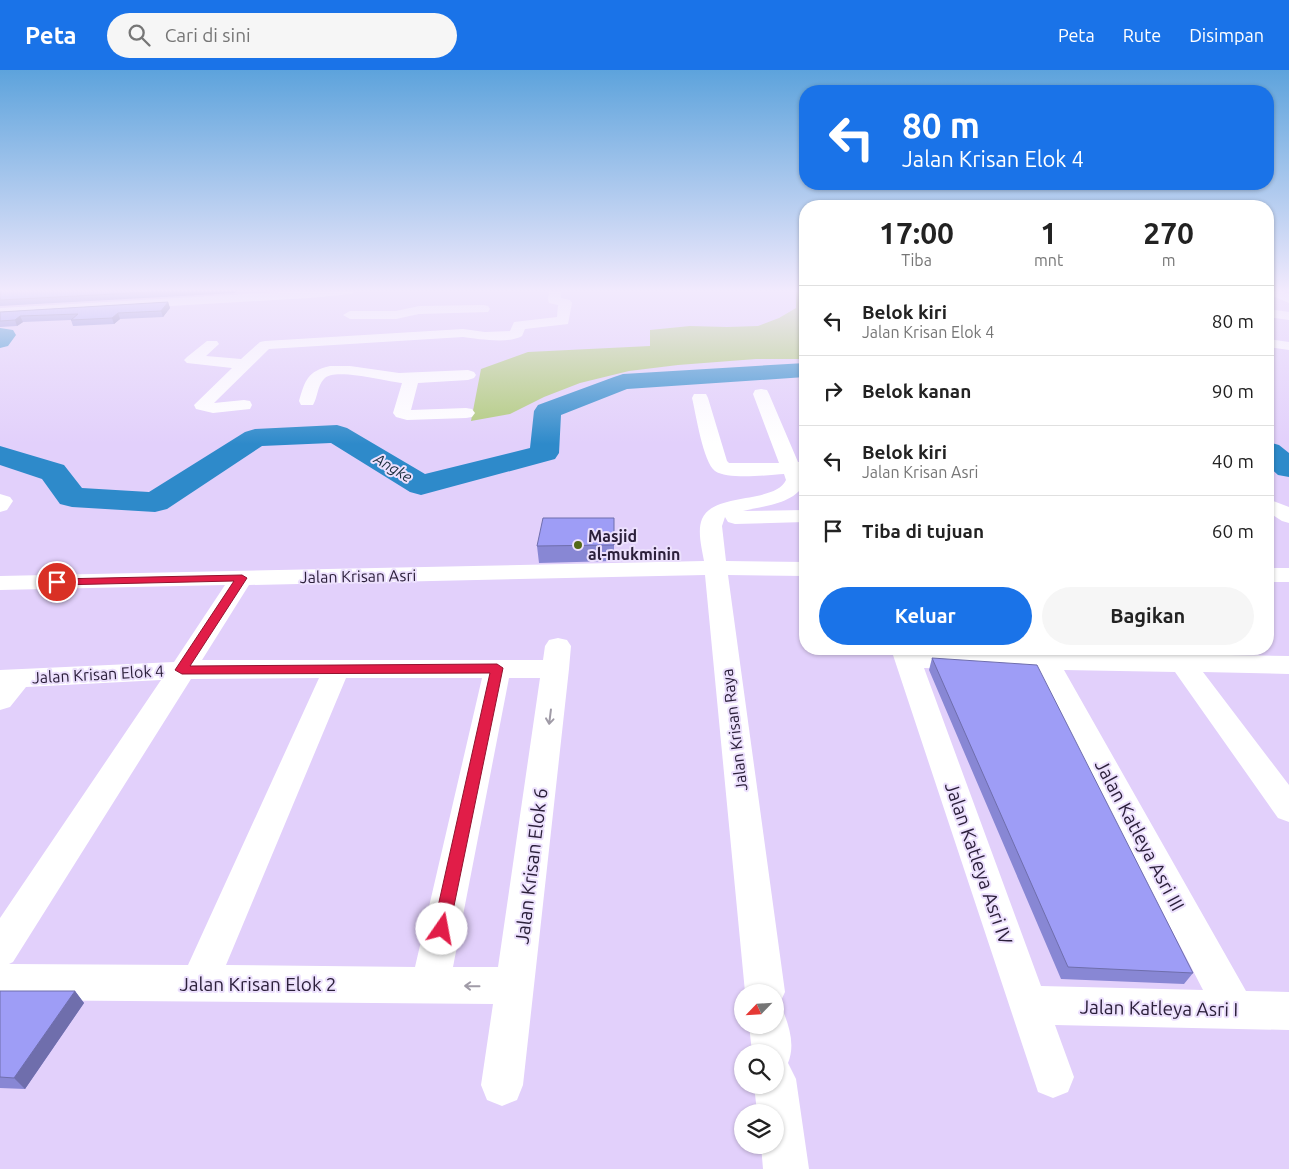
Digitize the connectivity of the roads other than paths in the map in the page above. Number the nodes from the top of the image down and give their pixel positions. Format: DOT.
graph roads {
  1 [pos="409,341"];
  2 [pos="339,342"];
  3 [pos="212,344"];
  4 [pos="1274,344"];
  5 [pos="1289,346"];
  6 [pos="246,364"];
  7 [pos="468,375"];
  8 [pos="411,378"];
  9 [pos="761,394"];
  10 [pos="700,398"];
  11 [pos="307,401"];
  12 [pos="244,405"];
  13 [pos="466,413"];
  14 [pos="798,468"];
  15 [pos="0,500"];
  16 [pos="0,506"];
  17 [pos="1274,508"];
  18 [pos="799,516"];
  19 [pos="713,518"];
  20 [pos="1289,518"];
  21 [pos="715,568"];
  22 [pos="799,569"];
  23 [pos="1274,575"];
  24 [pos="1289,575"];
  25 [pos="242,578"];
  26 [pos="0,584"];
  27 [pos="906,655"];
  28 [pos="926,655"];
  29 [pos="557,658"];
  30 [pos="1046,661"];
  31 [pos="1182,663"];
  32 [pos="1289,665"];
  33 [pos="337,668"];
  34 [pos="497,668"];
  35 [pos="182,670"];
  36 [pos="9,679"];
  37 [pos="0,700"];
  38 [pos="1289,809"];
  39 [pos="0,950"];
  40 [pos="0,982"];
  41 [pos="199,983"];
  42 [pos="764,984"];
  43 [pos="430,985"];
  44 [pos="515,986"];
  45 [pos="1028,1005"];
  46 [pos="1235,1010"];
  47 [pos="1289,1011"];
  48 [pos="1054,1077"];
  49 [pos="502,1085"];
  50 [pos="777,1094"];
  51 [pos="786,1169"];
  1 -- 2 [label="street"];
  2 -- 6 [label="street"];
  3 -- 6 [label="street"];
  4 -- 5 [label="street"];
  6 -- 12 [label="street"];
  7 -- 8 [label="street"];
  8 -- 11 [label="street"];
  8 -- 13 [label="street"];
  9 -- 14 [label="street"];
  10 -- 14 [label="street"];
  14 -- 19 [label="street"];
  15 -- 16 [label="street"];
  17 -- 20 [label="street"];
  18 -- 19 [label="street"];
  19 -- 21 [label="street, Jalan Krisan Raya"];
  21 -- 22 [label="street, Jalan Krisan Asri"];
  21 -- 25 [label="street, Jalan Krisan Asri"];
  21 -- 42 [label="street, Jalan Krisan Raya"];
  23 -- 24 [label="street"];
  25 -- 26 [label="street, Jalan Krisan Asri"];
  25 -- 35 [label="street"];
  27 -- 45 [label="street, Jalan Katleya Asri IV"];
  28 -- 30 [label="street"];
  29 -- 34 [label="street, Jalan Krisan Elok 4"];
  29 -- 44 [label="street, Jalan Krisan Elok 6, one-way"];
  30 -- 31 [label="street"];
  30 -- 46 [label="street, Jalan Katleya Asri III"];
  31 -- 32 [label="street"];
  31 -- 38 [label="street"];
  33 -- 34 [label="street, Jalan Krisan Elok 4"];
  33 -- 35 [label="street, Jalan Krisan Elok 4"];
  33 -- 41 [label="street"];
  34 -- 43 [label="street"];
  35 -- 36 [label="street, Jalan Krisan Elok 4"];
  35 -- 39 [label="street"];
  36 -- 37 [label="street"];
  40 -- 41 [label="street, Jalan Krisan Elok 2"];
  41 -- 43 [label="street, Jalan Krisan Elok 2"];
  44 -- 43 [label="street, Jalan Krisan Elok 2, one-way"];
  44 -- 49 [label="street, Jalan Krisan Elok 6"];
  45 -- 46 [label="street, Jalan Katleya Asri I"];
  45 -- 48 [label="street, Jalan Katleya Asri IV"];
  46 -- 47 [label="street, Jalan Katleya Asri I"];
  50 -- 51 [label="street"];
}
